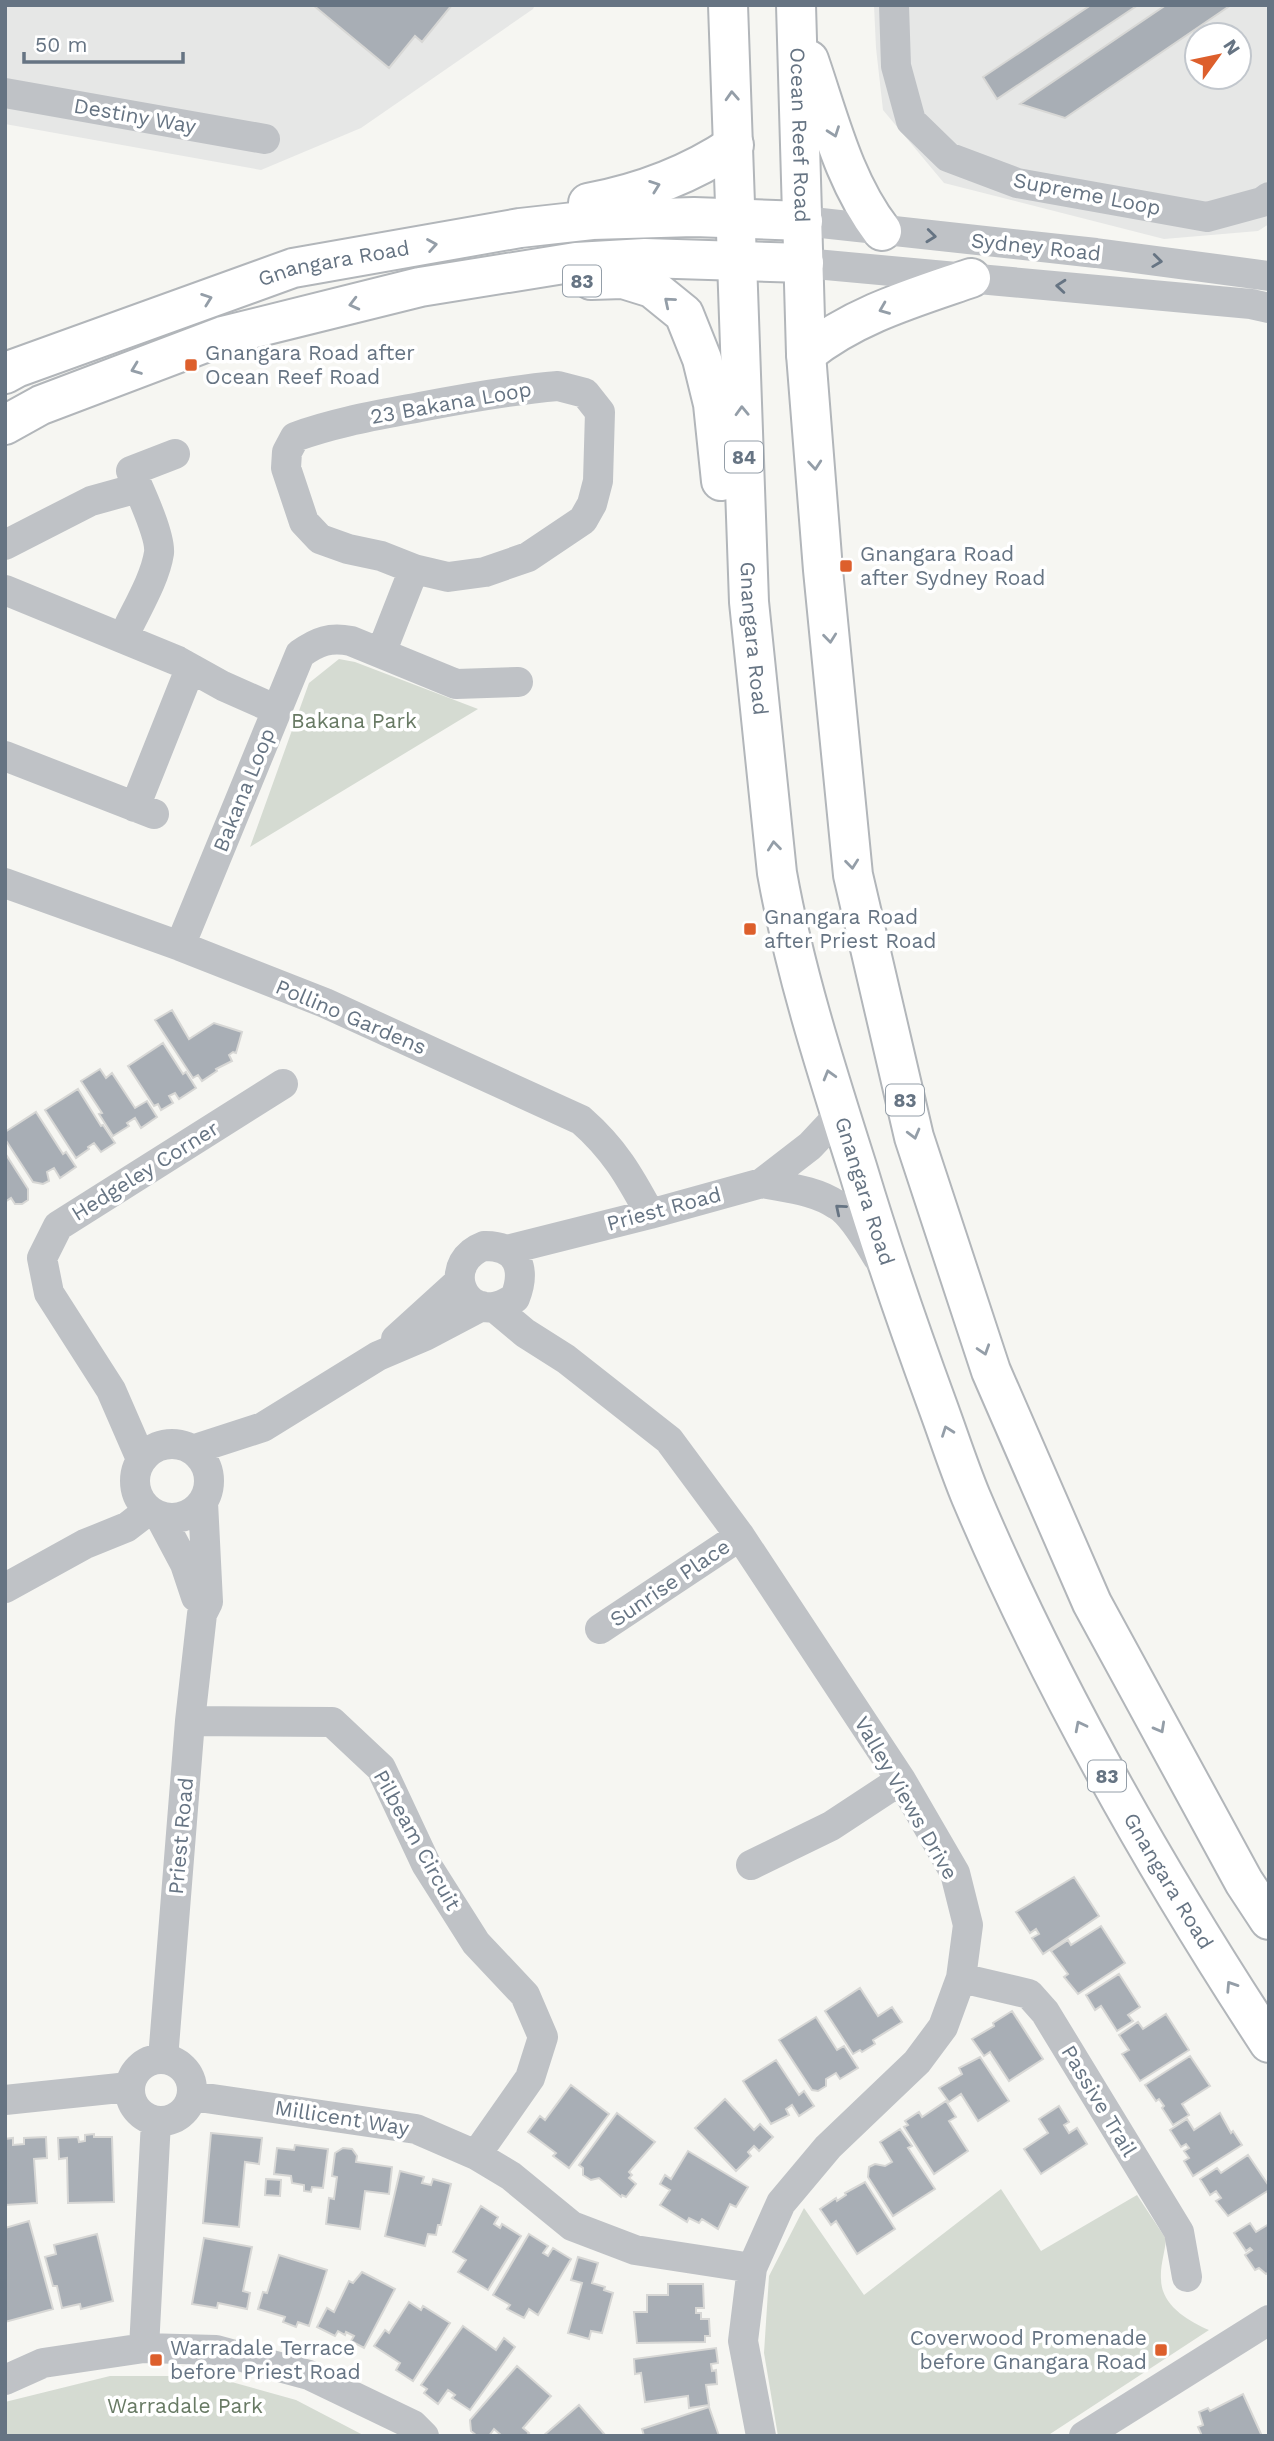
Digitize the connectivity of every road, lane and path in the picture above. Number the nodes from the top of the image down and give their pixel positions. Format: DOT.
graph roads {
  1 [pos="728,5"];
  2 [pos="894,5"];
  3 [pos="796,13"];
  4 [pos="5,93"];
  5 [pos="265,139"];
  6 [pos="734,145"];
  7 [pos="1269,197"];
  8 [pos="736,218"];
  9 [pos="803,220"];
  10 [pos="520,228"];
  11 [pos="883,231"];
  12 [pos="738,260"];
  13 [pos="804,263"];
  14 [pos="1269,276"];
  15 [pos="971,278"];
  16 [pos="420,287"];
  17 [pos="1269,308"];
  18 [pos="806,354"];
  19 [pos="5,374"];
  20 [pos="5,425"];
  21 [pos="175,454"];
  22 [pos="138,488"];
  23 [pos="5,545"];
  24 [pos="414,569"];
  25 [pos="5,590"];
  26 [pos="749,602"];
  27 [pos="123,638"];
  28 [pos="381,653"];
  29 [pos="190,669"];
  30 [pos="518,682"];
  31 [pos="277,710"];
  32 [pos="5,756"];
  33 [pos="5,883"];
  34 [pos="180,946"];
  35 [pos="283,1084"];
  36 [pos="841,1114"];
  37 [pos="762,1183"];
  38 [pos="650,1214"];
  39 [pos="566,1235"];
  40 [pos="507,1250"];
  41 [pos="460,1281"];
  42 [pos="893,1284"];
  43 [pos="503,1298"];
  44 [pos="378,1356"];
  45 [pos="263,1427"];
  46 [pos="157,1478"];
  47 [pos="206,1492"];
  48 [pos="740,1536"];
  49 [pos="5,1588"];
  50 [pos="202,1614"];
  51 [pos="600,1629"];
  52 [pos="190,1721"];
  53 [pos="901,1780"];
  54 [pos="751,1865"];
  55 [pos="1269,1920"];
  56 [pos="961,1978"];
  57 [pos="1269,2043"];
  58 [pos="163,2059"];
  59 [pos="130,2087"];
  60 [pos="192,2096"];
  61 [pos="5,2100"];
  62 [pos="156,2121"];
  63 [pos="476,2155"];
  64 [pos="752,2268"];
  65 [pos="1187,2277"];
  66 [pos="1269,2320"];
  67 [pos="144,2348"];
  68 [pos="5,2380"];
  69 [pos="424,2436"];
  70 [pos="761,2436"];
  71 [pos="1084,2436"];
  6 -- 1 [label="main road, 84, one-way"];
  2 -- 7 [label="street, Supreme Loop"];
  3 -- 9 [label="main road, Ocean Reef Road"];
  3 -- 11 [label="main road, one-way"];
  4 -- 5 [label="street, Destiny Way"];
  6 -- 8 [label="main road, 84"];
  10 -- 6 [label="main road, one-way"];
  8 -- 9 [label="main road, Gnangara Road"];
  8 -- 10 [label="main road, Gnangara Road"];
  8 -- 12 [label="main road, 84"];
  9 -- 11 [label="street, Sydney Road"];
  9 -- 13 [label="main road, Ocean Reef Road / 83"];
  19 -- 10 [label="main road, Gnangara Road, one-way"];
  11 -- 14 [label="street, Sydney Road, one-way"];
  12 -- 13 [label="main road, Gnangara Road"];
  12 -- 16 [label="main road, Gnangara Road / 83"];
  26 -- 12 [label="main road, Gnangara Road / 84, one-way"];
  13 -- 15 [label="street, Sydney Road"];
  13 -- 18 [label="main road, 83"];
  17 -- 15 [label="street, Sydney Road, one-way"];
  15 -- 18 [label="main road, one-way"];
  16 -- 20 [label="main road, Gnangara Road / 83, one-way"];
  26 -- 16 [label="main road, 83, one-way"];
  18 -- 55 [label="main road, 83, one-way"];
  21 -- 22 [label="street"];
  22 -- 23 [label="street"];
  22 -- 27 [label="street"];
  24 -- 24 [label="street, 23 Bakana Loop"];
  24 -- 28 [label="street"];
  25 -- 27 [label="street"];
  36 -- 26 [label="main road, Gnangara Road / 83, one-way"];
  27 -- 29 [label="street"];
  28 -- 30 [label="street, Bakana Loop"];
  28 -- 31 [label="street, Bakana Loop"];
  29 -- 31 [label="street"];
  29 -- 32 [label="street"];
  31 -- 34 [label="street, Bakana Loop"];
  33 -- 34 [label="street, Pollino Gardens"];
  34 -- 38 [label="street, Pollino Gardens"];
  35 -- 46 [label="street, Hedgeley Corner"];
  36 -- 37 [label="street, Priest Road"];
  36 -- 42 [label="main road, Gnangara Road / 83"];
  37 -- 38 [label="street, Priest Road"];
  42 -- 37 [label="street, Priest Road, one-way"];
  38 -- 39 [label="street, Priest Road"];
  39 -- 40 [label="street, Priest Road"];
  39 -- 43 [label="street"];
  40 -- 41 [label="street"];
  40 -- 43 [label="street"];
  41 -- 43 [label="street"];
  41 -- 44 [label="street"];
  57 -- 42 [label="main road, Gnangara Road / 83, one-way"];
  43 -- 44 [label="street"];
  43 -- 48 [label="street, Valley Views Drive"];
  44 -- 45 [label="street"];
  45 -- 46 [label="street"];
  45 -- 47 [label="street"];
  46 -- 47 [label="street"];
  46 -- 47 [label="street"];
  46 -- 49 [label="street"];
  46 -- 50 [label="street, Priest Road"];
  47 -- 50 [label="street, Priest Road"];
  48 -- 51 [label="street, Sunrise Place"];
  48 -- 53 [label="street, Valley Views Drive"];
  50 -- 52 [label="street, Priest Road"];
  52 -- 58 [label="street, Priest Road"];
  52 -- 63 [label="street, Pilbeam Circuit"];
  53 -- 54 [label="street"];
  53 -- 56 [label="street, Valley Views Drive"];
  56 -- 64 [label="street, Valley Views Drive"];
  56 -- 65 [label="street, Passive Trail"];
  58 -- 59 [label="street"];
  58 -- 60 [label="street"];
  59 -- 61 [label="street"];
  59 -- 62 [label="street"];
  60 -- 62 [label="street"];
  60 -- 63 [label="street, Millicent Way"];
  62 -- 67 [label="street"];
  63 -- 64 [label="street, Millicent Way"];
  64 -- 70 [label="street, Valley Views Drive"];
  66 -- 71 [label="street"];
  67 -- 68 [label="street"];
  67 -- 69 [label="street"];
}
